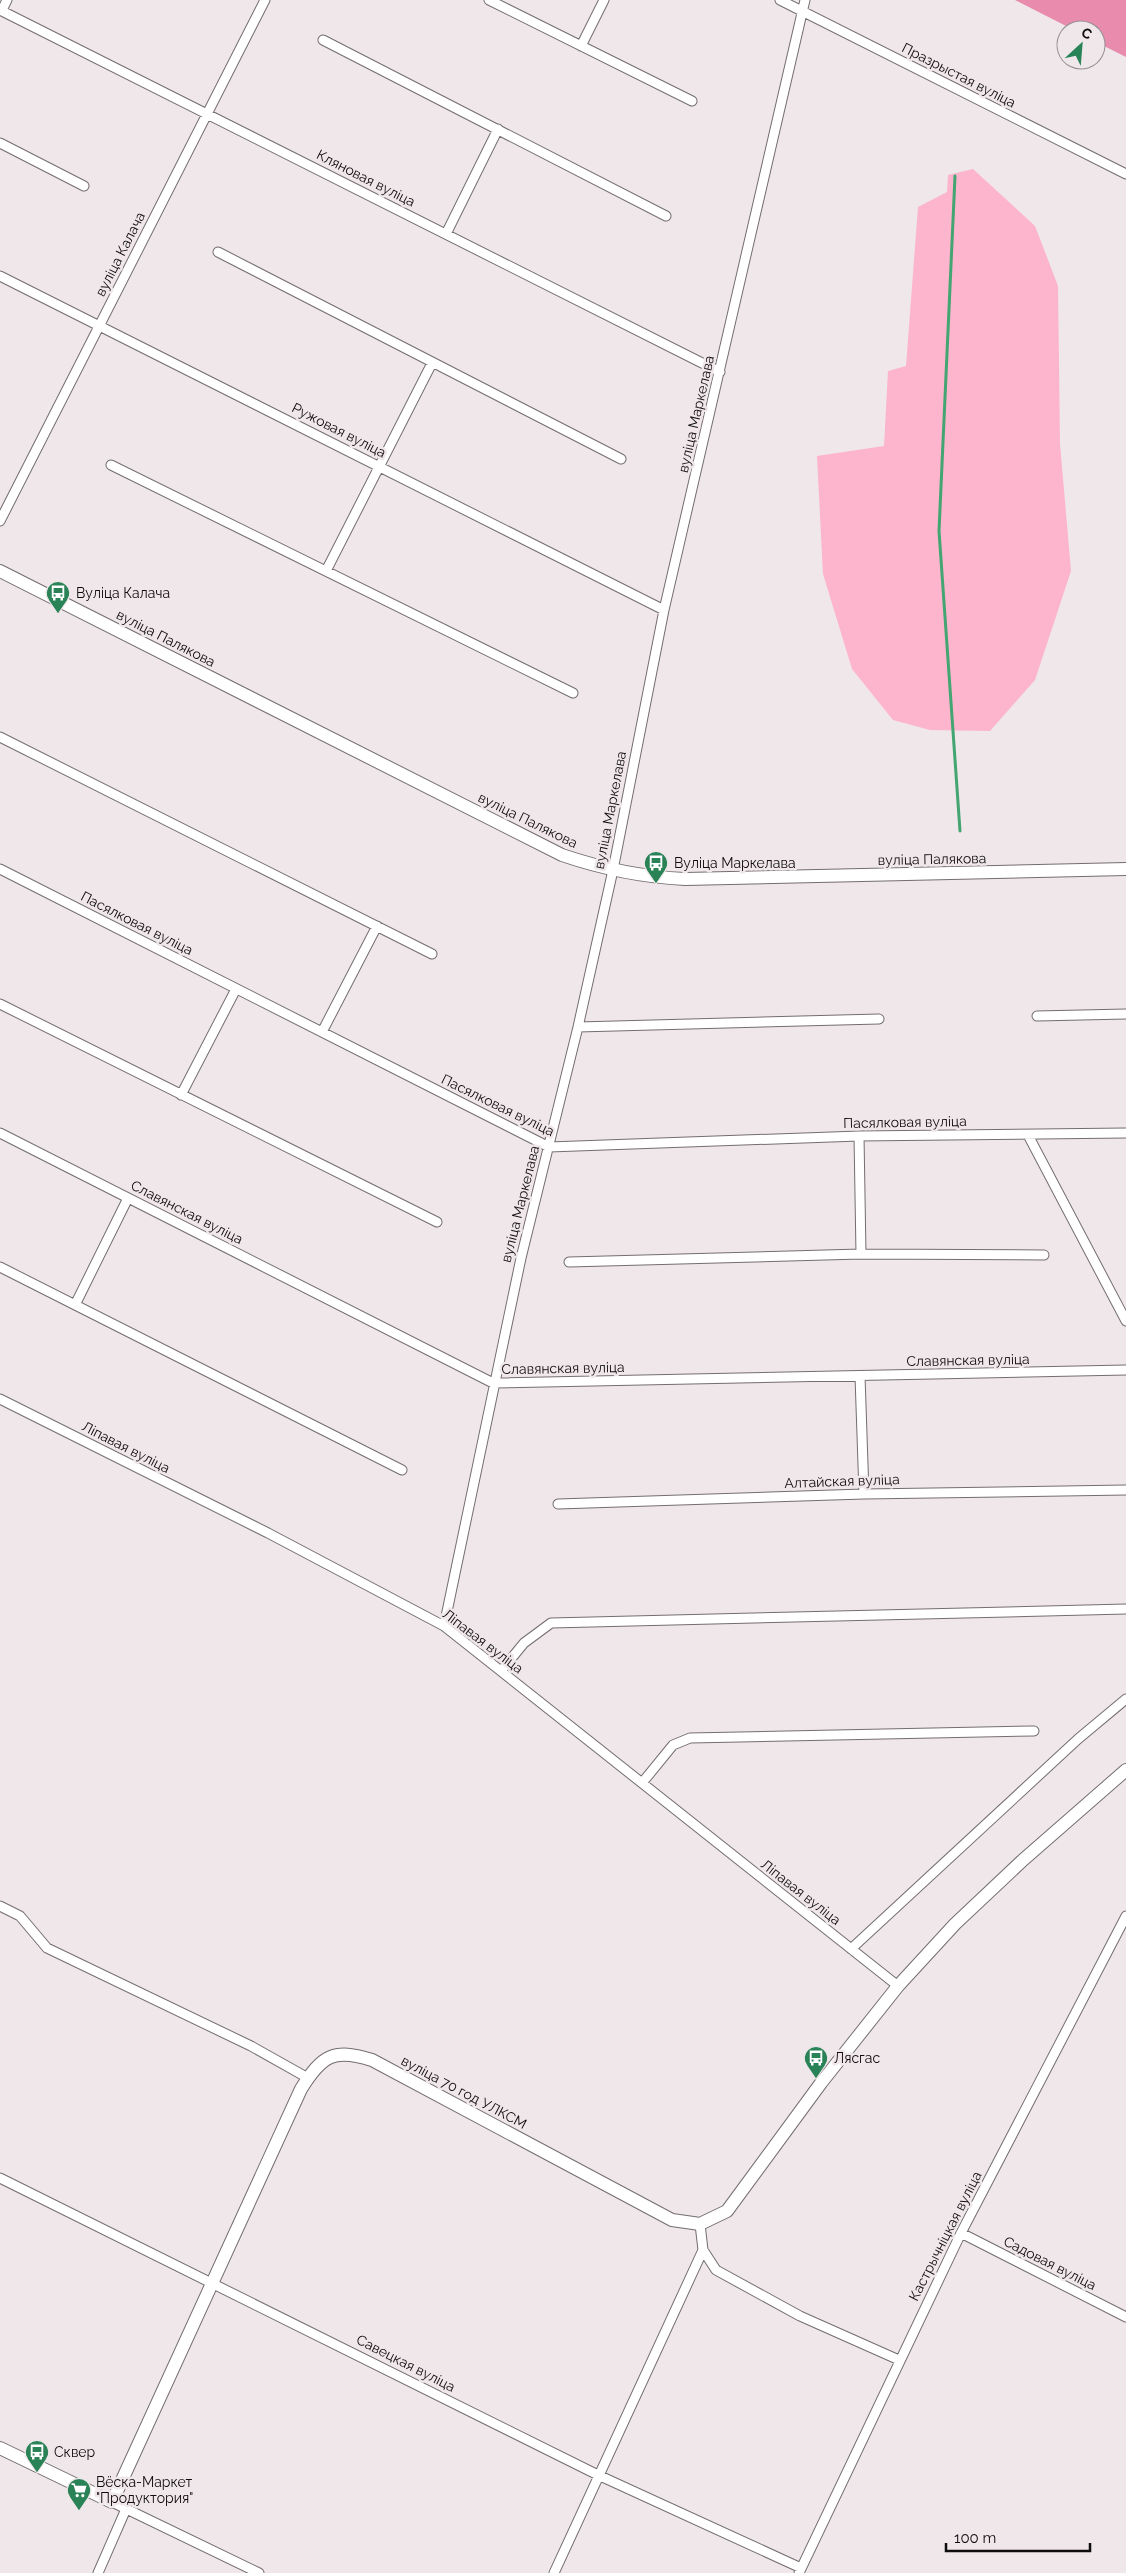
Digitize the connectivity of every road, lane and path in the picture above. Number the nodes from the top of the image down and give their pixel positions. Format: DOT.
graph roads {
  1 [pos="6,0"];
  2 [pos="264,0"];
  3 [pos="489,0"];
  4 [pos="604,0"];
  5 [pos="780,0"];
  6 [pos="805,0"];
  7 [pos="1,10"];
  8 [pos="802,12"];
  9 [pos="323,40"];
  10 [pos="581,46"];
  11 [pos="692,101"];
  12 [pos="208,114"];
  13 [pos="498,130"];
  14 [pos="0,143"];
  15 [pos="1126,174"];
  16 [pos="84,186"];
  17 [pos="666,216"];
  18 [pos="446,234"];
  19 [pos="218,252"];
  20 [pos="0,276"];
  21 [pos="100,325"];
  22 [pos="432,363"];
  23 [pos="720,372"];
  24 [pos="621,459"];
  25 [pos="111,465"];
  26 [pos="381,466"];
  27 [pos="0,521"];
  28 [pos="0,571"];
  29 [pos="326,571"];
  30 [pos="664,610"];
  31 [pos="573,693"];
  32 [pos="0,737"];
  33 [pos="1126,869"];
  34 [pos="0,870"];
  35 [pos="613,870"];
  36 [pos="377,926"];
  37 [pos="432,954"];
  38 [pos="236,988"];
  39 [pos="0,1004"];
  40 [pos="1126,1014"];
  41 [pos="1037,1016"];
  42 [pos="879,1019"];
  43 [pos="578,1027"];
  44 [pos="322,1032"];
  45 [pos="181,1095"];
  46 [pos="0,1133"];
  47 [pos="1126,1133"];
  48 [pos="1028,1135"];
  49 [pos="859,1136"];
  50 [pos="549,1147"];
  51 [pos="128,1198"];
  52 [pos="437,1222"];
  53 [pos="861,1254"];
  54 [pos="1044,1255"];
  55 [pos="569,1262"];
  56 [pos="0,1267"];
  57 [pos="75,1305"];
  58 [pos="1126,1321"];
  59 [pos="1126,1370"];
  60 [pos="860,1376"];
  61 [pos="493,1383"];
  62 [pos="0,1400"];
  63 [pos="402,1470"];
  64 [pos="1126,1490"];
  65 [pos="864,1494"];
  66 [pos="558,1504"];
  67 [pos="1126,1609"];
  68 [pos="444,1626"];
  69 [pos="501,1671"];
  70 [pos="1126,1699"];
  71 [pos="1034,1731"];
  72 [pos="1126,1770"];
  73 [pos="642,1783"];
  74 [pos="0,1906"];
  75 [pos="1126,1916"];
  76 [pos="851,1949"];
  77 [pos="898,1986"];
  78 [pos="308,2078"];
  79 [pos="0,2178"];
  80 [pos="700,2224"];
  81 [pos="961,2232"];
  82 [pos="703,2250"];
  83 [pos="212,2281"];
  84 [pos="1126,2317"];
  85 [pos="899,2360"];
  86 [pos="0,2448"];
  87 [pos="598,2474"];
  88 [pos="112,2502"];
  89 [pos="126,2509"];
  90 [pos="800,2571"];
  91 [pos="98,2573"];
  92 [pos="259,2573"];
  93 [pos="554,2573"];
  1 -- 7 [label="street"];
  2 -- 12 [label="street, вуліца Калача"];
  3 -- 10 [label="street"];
  4 -- 10 [label="street"];
  5 -- 8 [label="street, Празрыстая вуліца"];
  6 -- 8 [label="street, вуліца Маркелава"];
  7 -- 12 [label="street, Кляновая вуліца"];
  8 -- 15 [label="street, Празрыстая вуліца"];
  8 -- 23 [label="street, вуліца Маркелава"];
  9 -- 13 [label="street"];
  10 -- 11 [label="street"];
  12 -- 18 [label="street, Кляновая вуліца"];
  12 -- 21 [label="street, вуліца Калача"];
  13 -- 17 [label="street"];
  13 -- 18 [label="street"];
  14 -- 16 [label="street"];
  18 -- 23 [label="street, Кляновая вуліца"];
  19 -- 22 [label="street"];
  20 -- 21 [label="street, Ружовая вуліца"];
  21 -- 26 [label="street, Ружовая вуліца"];
  21 -- 27 [label="street, вуліца Калача"];
  22 -- 24 [label="street"];
  22 -- 26 [label="street"];
  23 -- 30 [label="street, вуліца Маркелава"];
  25 -- 29 [label="street"];
  26 -- 29 [label="street"];
  26 -- 30 [label="street, Ружовая вуліца"];
  28 -- 35 [label="street, вуліца Палякова"];
  29 -- 31 [label="street"];
  30 -- 35 [label="street, вуліца Маркелава"];
  32 -- 36 [label="street"];
  33 -- 35 [label="street, вуліца Палякова"];
  34 -- 38 [label="street, Пасялковая вуліца"];
  35 -- 43 [label="street, вуліца Маркелава"];
  36 -- 37 [label="street"];
  36 -- 44 [label="street"];
  38 -- 44 [label="street, Пасялковая вуліца"];
  38 -- 45 [label="street"];
  39 -- 45 [label="street"];
  40 -- 41 [label="street"];
  42 -- 43 [label="street"];
  43 -- 50 [label="street, вуліца Маркелава"];
  44 -- 50 [label="street, Пасялковая вуліца"];
  45 -- 52 [label="street"];
  46 -- 51 [label="street, Славянская вуліца"];
  47 -- 48 [label="street, Пасялковая вуліца"];
  48 -- 49 [label="street, Пасялковая вуліца"];
  48 -- 58 [label="street"];
  49 -- 50 [label="street, Пасялковая вуліца"];
  49 -- 53 [label="street"];
  50 -- 61 [label="street, вуліца Маркелава"];
  51 -- 57 [label="street"];
  51 -- 61 [label="street, Славянская вуліца"];
  53 -- 54 [label="street"];
  53 -- 55 [label="street"];
  56 -- 57 [label="street"];
  57 -- 63 [label="street"];
  59 -- 60 [label="street, Славянская вуліца"];
  60 -- 61 [label="street, Славянская вуліца"];
  60 -- 65 [label="street"];
  61 -- 68 [label="street, вуліца Маркелава"];
  62 -- 68 [label="street, Ліпавая вуліца"];
  64 -- 65 [label="street, Алтайская вуліца"];
  65 -- 66 [label="street, Алтайская вуліца"];
  67 -- 69 [label="street"];
  68 -- 69 [label="street, Ліпавая вуліца"];
  69 -- 73 [label="street, Ліпавая вуліца"];
  70 -- 76 [label="street"];
  71 -- 73 [label="street"];
  72 -- 77 [label="street"];
  73 -- 76 [label="street, Ліпавая вуліца"];
  74 -- 78 [label="street"];
  75 -- 81 [label="street, Кастрычніцкая вуліца"];
  76 -- 77 [label="street, Ліпавая вуліца"];
  77 -- 80 [label="street"];
  78 -- 80 [label="street, вуліца 70 год УЛКСМ"];
  78 -- 83 [label="street, вуліца 70 год УЛКСМ"];
  79 -- 83 [label="street, Савецкая вуліца"];
  80 -- 82 [label="street"];
  81 -- 84 [label="street, Садовая вуліца"];
  81 -- 85 [label="street, Кастрычніцкая вуліца"];
  82 -- 85 [label="street"];
  82 -- 87 [label="street"];
  83 -- 87 [label="street, Савецкая вуліца"];
  83 -- 88 [label="street, вуліца 70 год УЛКСМ"];
  85 -- 90 [label="street, Кастрычніцкая вуліца"];
  86 -- 88 [label="street"];
  87 -- 90 [label="street, Савецкая вуліца"];
  87 -- 93 [label="street"];
  88 -- 89 [label="street"];
  89 -- 91 [label="street"];
  89 -- 92 [label="street"];
}
